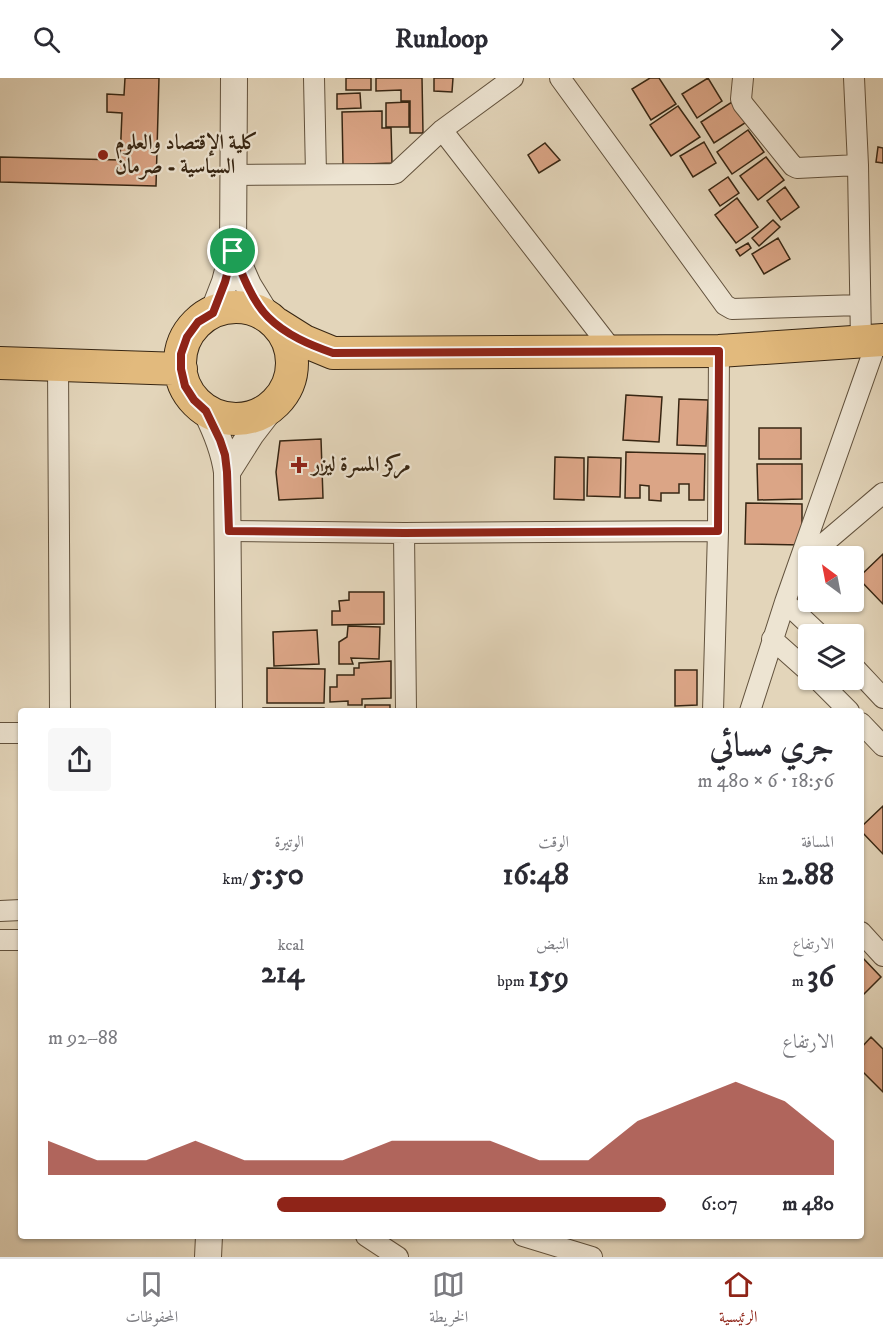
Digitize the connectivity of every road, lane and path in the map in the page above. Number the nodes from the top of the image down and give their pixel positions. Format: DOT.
graph roads {
  1 [pos="234,78"];
  2 [pos="314,78"];
  3 [pos="513,78"];
  4 [pos="560,78"];
  5 [pos="743,78"];
  6 [pos="854,78"];
  7 [pos="442,130"];
  8 [pos="858,165"];
  9 [pos="316,174"];
  10 [pos="233,176"];
  11 [pos="233,251"];
  12 [pos="860,305"];
  13 [pos="213,313"];
  14 [pos="272,320"];
  15 [pos="874,341"];
  16 [pos="613,351"];
  17 [pos="719,351"];
  18 [pos="333,353"];
  19 [pos="0,363"];
  20 [pos="58,365"];
  21 [pos="181,369"];
  22 [pos="280,397"];
  23 [pos="206,411"];
  24 [pos="227,472"];
  25 [pos="883,493"];
  26 [pos="229,531"];
  27 [pos="718,531"];
  28 [pos="404,533"];
  29 [pos="809,546"];
  30 [pos="821,546"];
  31 [pos="798,575"];
  32 [pos="785,602"];
  33 [pos="808,624"];
  34 [pos="772,639"];
  35 [pos="798,662"];
  36 [pos="864,678"];
  37 [pos="828,690"];
  38 [pos="883,698"];
  39 [pos="60,708"];
  40 [pos="229,708"];
  41 [pos="406,708"];
  42 [pos="713,708"];
  43 [pos="751,708"];
  44 [pos="846,708"];
  45 [pos="864,726"];
  46 [pos="0,733"];
  47 [pos="18,733"];
  48 [pos="883,746"];
  49 [pos="18,910"];
  50 [pos="0,911"];
  51 [pos="864,935"];
  52 [pos="0,940"];
  53 [pos="18,940"];
  54 [pos="883,956"];
  55 [pos="209,1239"];
  56 [pos="371,1239"];
  57 [pos="533,1239"];
  58 [pos="208,1257"];
  59 [pos="398,1257"];
  60 [pos="592,1257"];
  1 -- 10 [label="street"];
  2 -- 9 [label="street"];
  3 -- 7 [label="street"];
  4 -- 12 [label="street"];
  5 -- 8 [label="street"];
  6 -- 8 [label="street"];
  7 -- 9 [label="street"];
  7 -- 16 [label="street"];
  8 -- 12 [label="street"];
  9 -- 10 [label="street"];
  10 -- 11 [label="street"];
  11 -- 13 [label="street"];
  11 -- 14 [label="street"];
  12 -- 15 [label="street"];
  13 -- 14 [label="main road"];
  13 -- 21 [label="main road"];
  14 -- 18 [label="main road"];
  14 -- 22 [label="main road"];
  15 -- 17 [label="main road"];
  15 -- 29 [label="street"];
  16 -- 17 [label="main road"];
  16 -- 18 [label="main road"];
  17 -- 27 [label="street"];
  18 -- 22 [label="main road"];
  19 -- 20 [label="main road"];
  20 -- 21 [label="main road"];
  20 -- 39 [label="street"];
  21 -- 23 [label="main road"];
  22 -- 23 [label="main road"];
  22 -- 24 [label="street"];
  23 -- 24 [label="street"];
  24 -- 26 [label="street"];
  25 -- 30 [label="street"];
  26 -- 28 [label="street"];
  26 -- 40 [label="street"];
  27 -- 28 [label="street"];
  27 -- 42 [label="street"];
  28 -- 41 [label="street"];
  31 -- 32 [label="street"];
  32 -- 33 [label="street"];
  32 -- 34 [label="street"];
  34 -- 35 [label="street"];
  34 -- 43 [label="street"];
  36 -- 38 [label="street"];
  37 -- 44 [label="street"];
  45 -- 48 [label="street"];
  46 -- 47 [label="street"];
  49 -- 50 [label="street"];
  51 -- 54 [label="street"];
  52 -- 53 [label="street"];
  55 -- 58 [label="street"];
  56 -- 59 [label="street"];
  57 -- 60 [label="street"];
}
